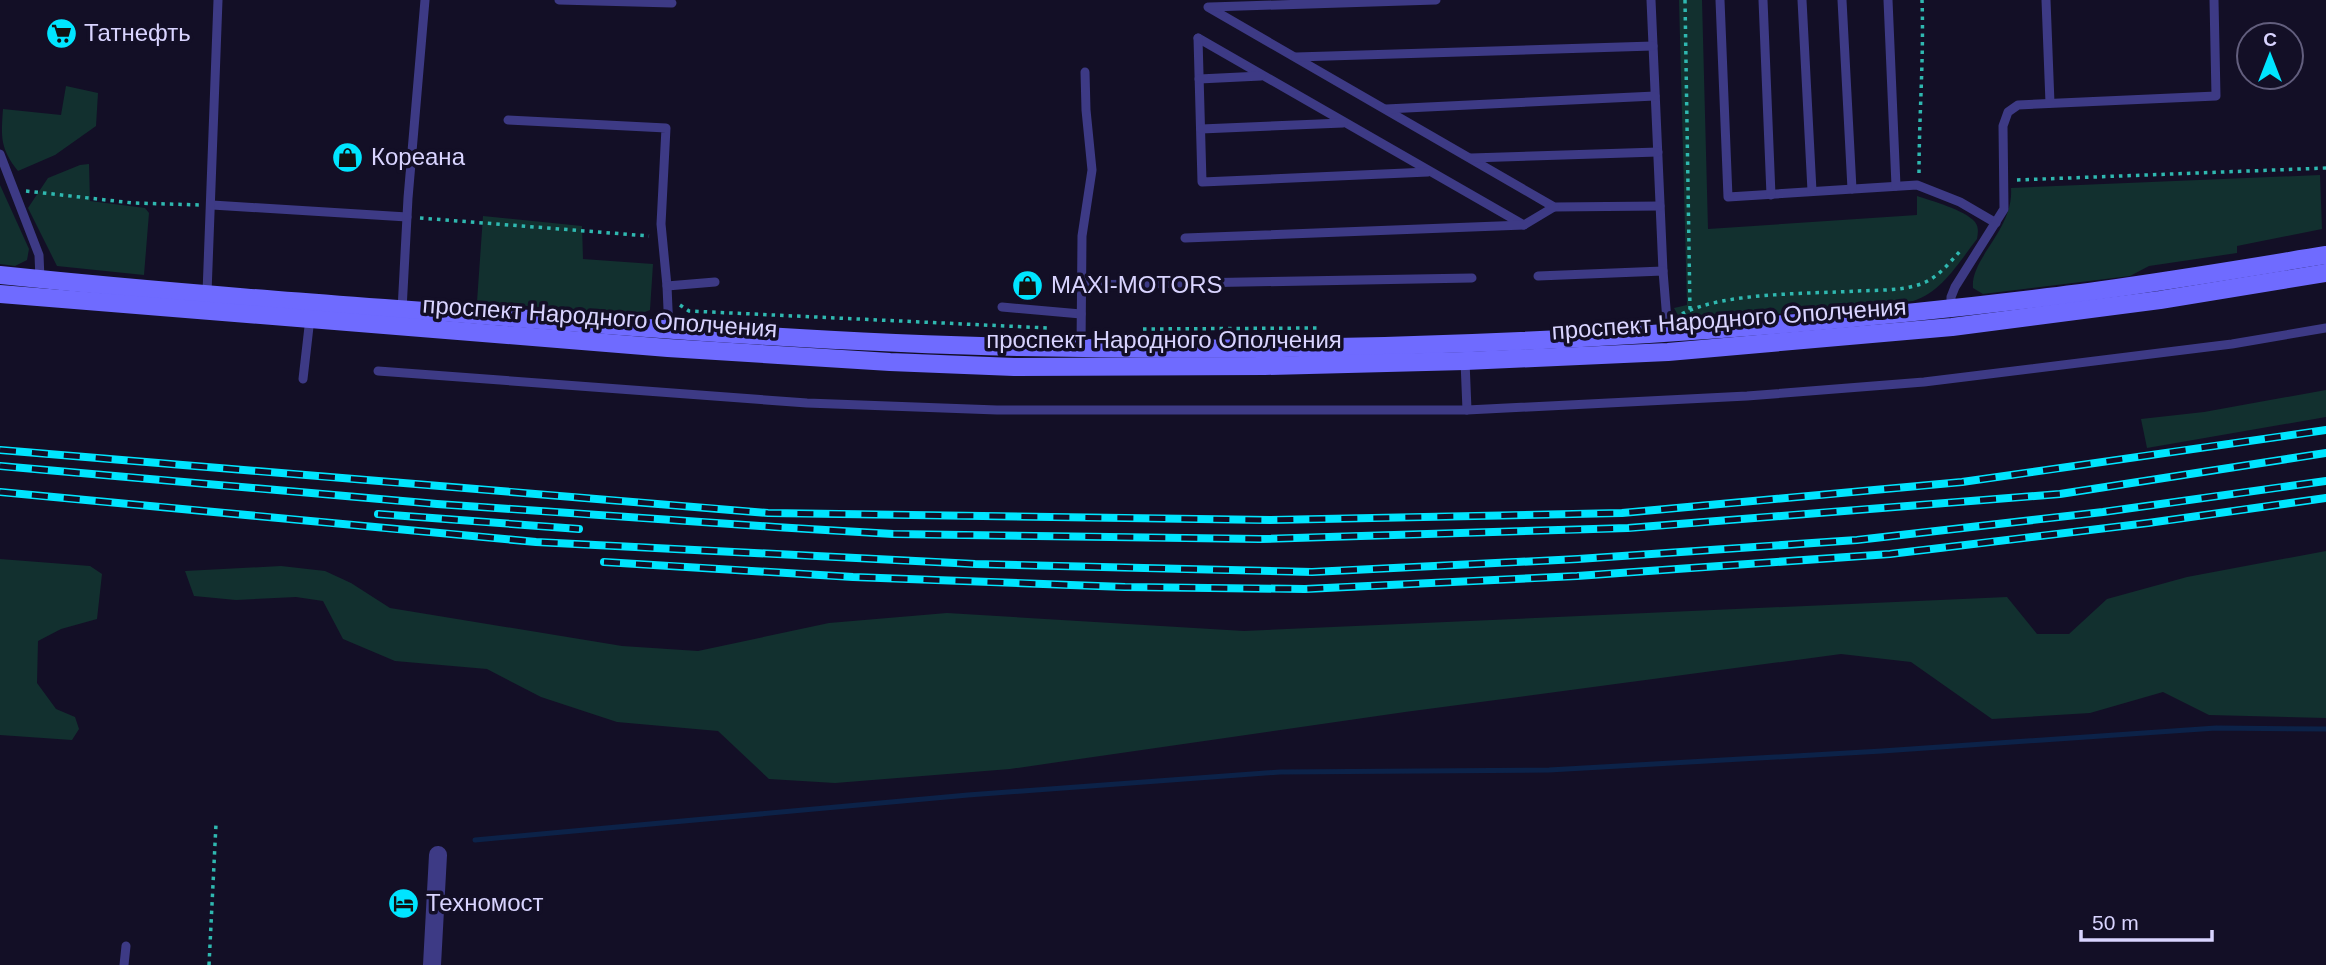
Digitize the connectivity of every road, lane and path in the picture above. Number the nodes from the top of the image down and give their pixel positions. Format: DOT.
graph roads {
  1 [pos="218,0"];
  2 [pos="425,0"];
  3 [pos="559,0"];
  4 [pos="1436,0"];
  5 [pos="1651,0"];
  6 [pos="1685,0"];
  7 [pos="1720,0"];
  8 [pos="1763,0"];
  9 [pos="1802,0"];
  10 [pos="1842,0"];
  11 [pos="1888,0"];
  12 [pos="1922,0"];
  13 [pos="2046,0"];
  14 [pos="2214,0"];
  15 [pos="673,4"];
  16 [pos="1653,46"];
  17 [pos="1294,57"];
  18 [pos="1085,72"];
  19 [pos="1262,76"];
  20 [pos="1199,79"];
  21 [pos="1655,96"];
  22 [pos="2050,103"];
  23 [pos="1385,109"];
  24 [pos="508,120"];
  25 [pos="1345,123"];
  26 [pos="1200,129"];
  27 [pos="1658,152"];
  28 [pos="0,154"];
  29 [pos="1469,158"];
  30 [pos="2326,168"];
  31 [pos="1429,172"];
  32 [pos="2004,180"];
  33 [pos="1919,185"];
  34 [pos="1896,186"];
  35 [pos="14,189"];
  36 [pos="1852,189"];
  37 [pos="1812,191"];
  38 [pos="1772,195"];
  39 [pos="212,205"];
  40 [pos="1660,206"];
  41 [pos="1554,207"];
  42 [pos="407,218"];
  43 [pos="1992,221"];
  44 [pos="1524,225"];
  45 [pos="663,237"];
  46 [pos="1185,238"];
  47 [pos="2326,255"];
  48 [pos="1663,271"];
  49 [pos="2326,273"];
  50 [pos="0,275"];
  51 [pos="1538,275"];
  52 [pos="1472,278"];
  53 [pos="40,279"];
  54 [pos="715,282"];
  55 [pos="1082,285"];
  56 [pos="667,286"];
  57 [pos="0,293"];
  58 [pos="207,293"];
  59 [pos="1002,307"];
  60 [pos="1951,308"];
  61 [pos="402,310"];
  62 [pos="689,311"];
  63 [pos="1081,314"];
  64 [pos="310,318"];
  65 [pos="1330,328"];
  66 [pos="2326,328"];
  67 [pos="1136,329"];
  68 [pos="1668,333"];
  69 [pos="668,339"];
  70 [pos="1081,339"];
  71 [pos="1465,361"];
  72 [pos="378,371"];
  73 [pos="303,379"];
  74 [pos="1467,410"];
  75 [pos="216,824"];
  76 [pos="439,855"];
  77 [pos="126,946"];
  78 [pos="124,965"];
  79 [pos="209,965"];
  80 [pos="432,965"];
  1 -- 39 [label="lane"];
  2 -- 42 [label="lane"];
  3 -- 15 [label="lane"];
  4 -- 17 [label="lane"];
  5 -- 16 [label="lane"];
  6 -- 43 [label="path"];
  7 -- 38 [label="lane"];
  8 -- 38 [label="lane"];
  9 -- 37 [label="lane"];
  10 -- 36 [label="lane"];
  11 -- 34 [label="lane"];
  12 -- 33 [label="path"];
  13 -- 22 [label="lane"];
  14 -- 22 [label="lane"];
  16 -- 17 [label="lane"];
  16 -- 21 [label="lane"];
  17 -- 23 [label="lane"];
  18 -- 55 [label="lane"];
  19 -- 20 [label="lane"];
  19 -- 20 [label="lane"];
  19 -- 25 [label="lane"];
  20 -- 26 [label="lane"];
  21 -- 23 [label="lane"];
  21 -- 27 [label="lane"];
  22 -- 32 [label="lane"];
  23 -- 29 [label="lane"];
  24 -- 45 [label="lane"];
  25 -- 26 [label="lane"];
  25 -- 31 [label="lane"];
  26 -- 31 [label="lane"];
  27 -- 29 [label="lane"];
  27 -- 40 [label="lane"];
  28 -- 35 [label="lane"];
  29 -- 41 [label="lane"];
  30 -- 32 [label="path"];
  31 -- 44 [label="lane"];
  32 -- 43 [label="lane"];
  33 -- 34 [label="lane"];
  33 -- 43 [label="lane"];
  34 -- 36 [label="lane"];
  35 -- 39 [label="path"];
  35 -- 53 [label="lane"];
  36 -- 37 [label="lane"];
  37 -- 38 [label="lane"];
  39 -- 42 [label="lane"];
  39 -- 58 [label="lane"];
  40 -- 41 [label="lane"];
  40 -- 48 [label="lane"];
  41 -- 44 [label="lane"];
  42 -- 45 [label="path"];
  42 -- 61 [label="lane"];
  43 -- 60 [label="lane"];
  44 -- 46 [label="lane"];
  45 -- 56 [label="lane"];
  47 -- 60 [label="main road, проспект Народного Ополчения"];
  48 -- 51 [label="lane"];
  48 -- 68 [label="lane"];
  49 -- 71 [label="main road, проспект Народного Ополчения"];
  50 -- 53 [label="main road, проспект Народного Ополчения"];
  52 -- 55 [label="lane"];
  53 -- 58 [label="main road, проспект Народного Ополчения"];
  54 -- 56 [label="lane"];
  55 -- 63 [label="lane"];
  56 -- 69 [label="lane"];
  57 -- 64 [label="main road, проспект Народного Ополчения"];
  58 -- 61 [label="main road, проспект Народного Ополчения"];
  59 -- 63 [label="lane"];
  60 -- 68 [label="main road, проспект Народного Ополчения"];
  61 -- 69 [label="main road, проспект Народного Ополчения"];
  62 -- 70 [label="path"];
  63 -- 70 [label="lane"];
  64 -- 69 [label="main road, проспект Народного Ополчения"];
  64 -- 73 [label="lane"];
  65 -- 67 [label="path"];
  66 -- 74 [label="lane"];
  68 -- 70 [label="main road, проспект Народного Ополчения"];
  69 -- 70 [label="main road, проспект Народного Ополчения"];
  69 -- 71 [label="main road, проспект Народного Ополчения"];
  71 -- 74 [label="lane"];
  72 -- 74 [label="lane"];
  75 -- 79 [label="path"];
  76 -- 80 [label="street"];
  77 -- 78 [label="lane"];
}
